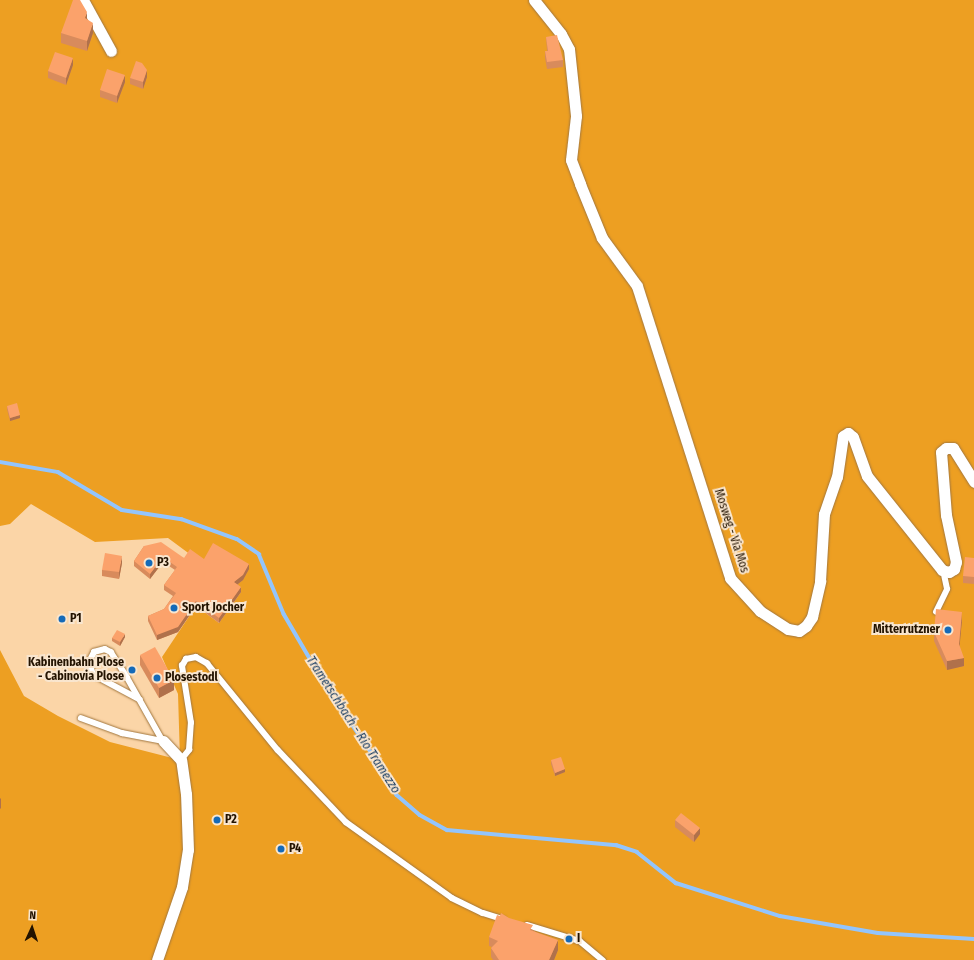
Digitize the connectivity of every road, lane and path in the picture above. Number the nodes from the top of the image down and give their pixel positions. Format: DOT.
graph roads {
  1 [pos="83,0"];
  2 [pos="534,0"];
  3 [pos="111,51"];
  4 [pos="974,482"];
  5 [pos="942,570"];
  6 [pos="936,612"];
  7 [pos="140,700"];
  8 [pos="82,718"];
  9 [pos="163,740"];
  10 [pos="181,760"];
  11 [pos="508,920"];
  12 [pos="520,924"];
  13 [pos="157,960"];
  14 [pos="603,960"];
  1 -- 3 [label="street"];
  2 -- 5 [label="street, Mosweg - Via Mos"];
  4 -- 5 [label="street"];
  5 -- 6 [label="lane"];
  7 -- 7 [label="lane"];
  7 -- 9 [label="lane"];
  8 -- 9 [label="lane"];
  9 -- 10 [label="street"];
  10 -- 11 [label="lane"];
  10 -- 13 [label="street"];
  12 -- 14 [label="lane"];
}
